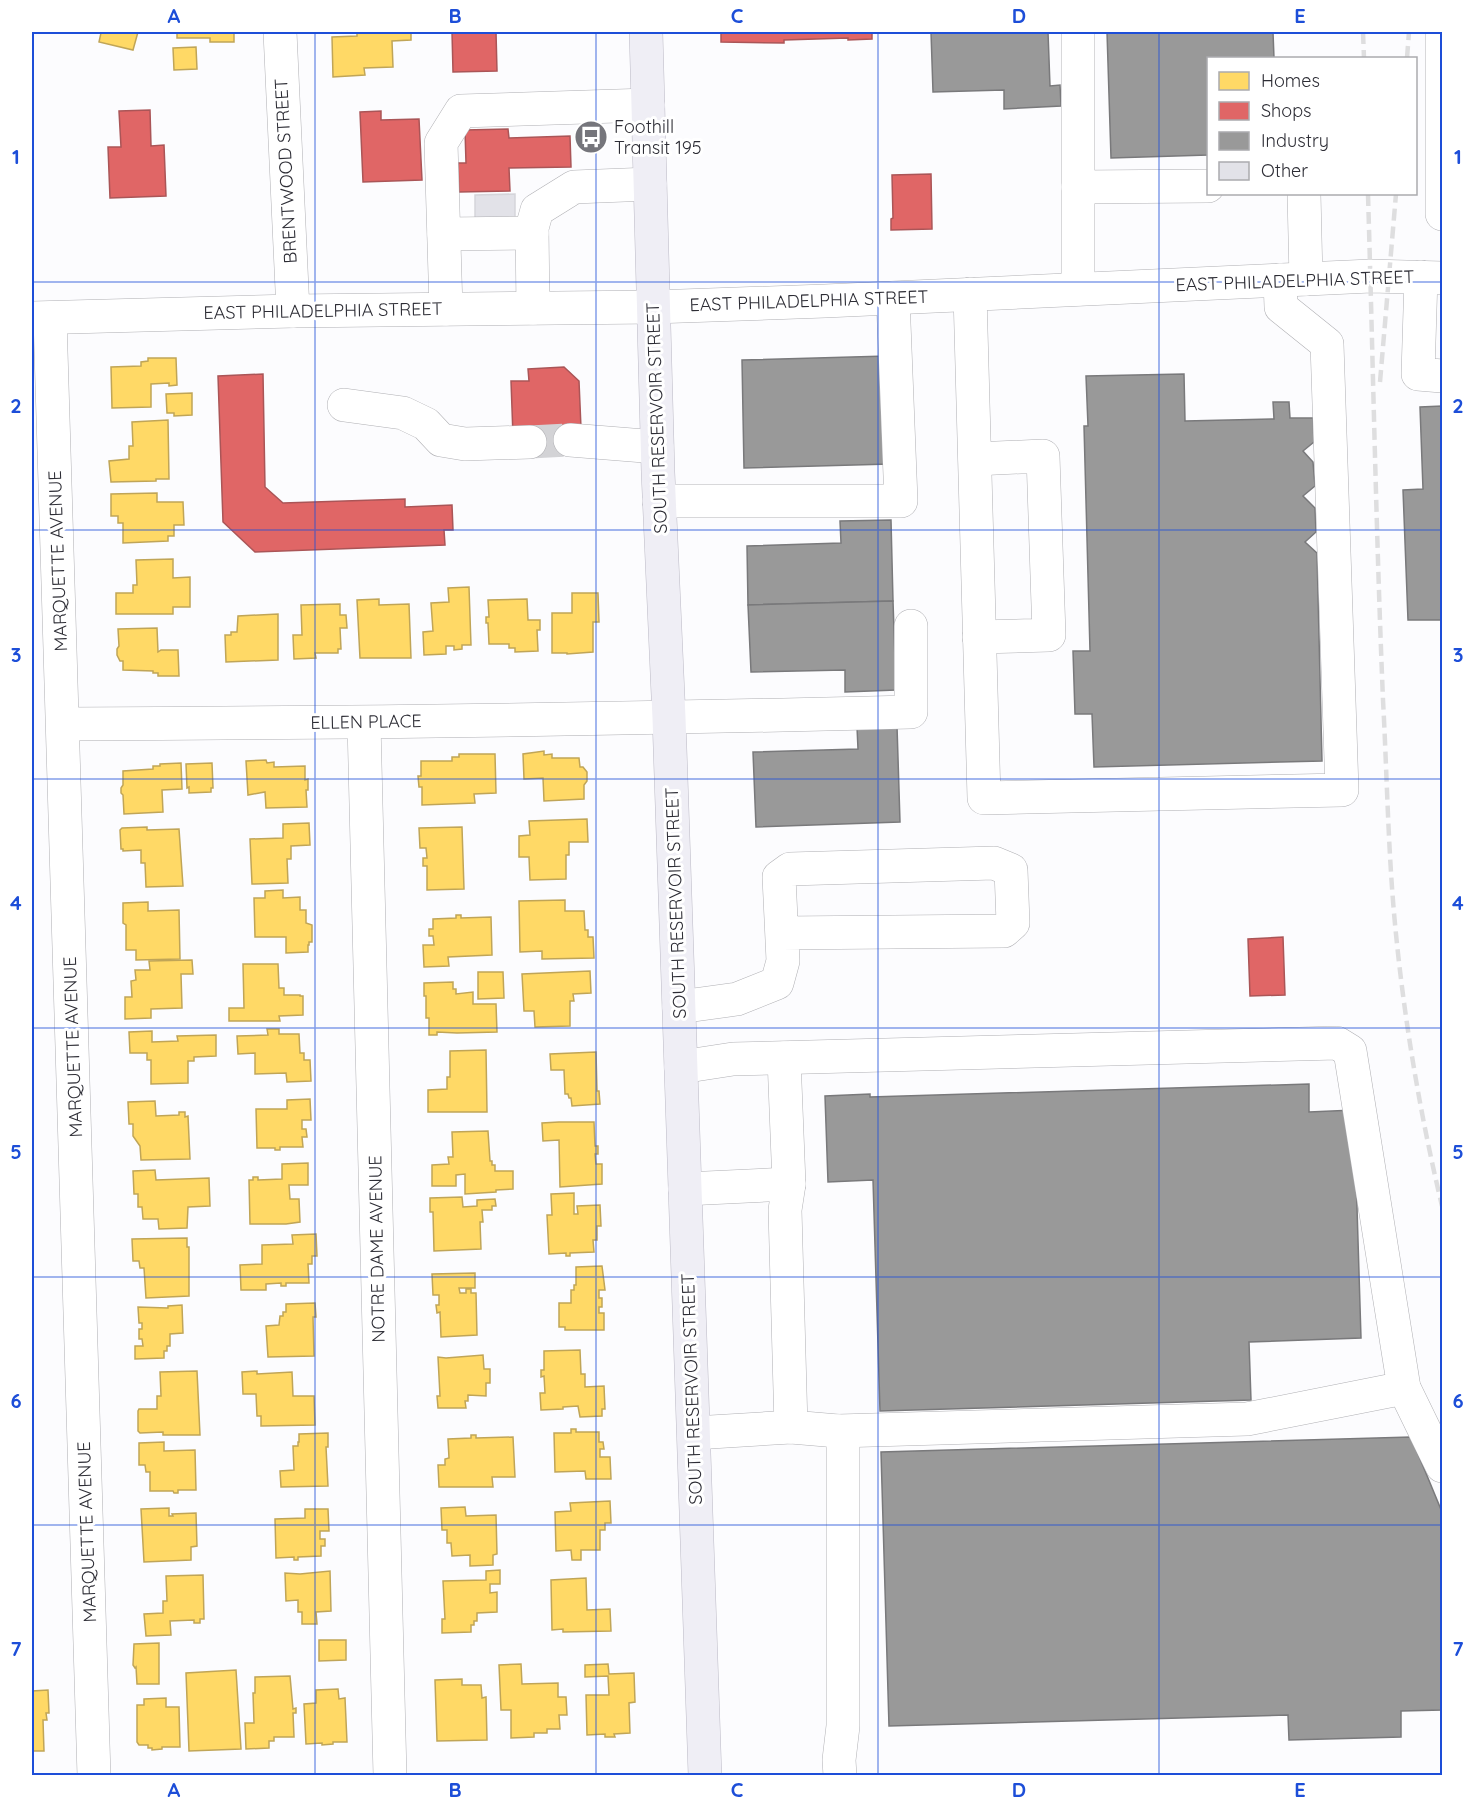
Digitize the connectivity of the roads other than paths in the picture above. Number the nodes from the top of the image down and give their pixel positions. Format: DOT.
graph roads {
  1 [pos="280,32"];
  2 [pos="646,32"];
  3 [pos="1078,32"];
  4 [pos="1442,32"];
  5 [pos="648,105"];
  6 [pos="650,184"];
  7 [pos="1207,186"];
  8 [pos="1078,187"];
  9 [pos="1305,195"];
  10 [pos="1443,214"];
  11 [pos="532,233"];
  12 [pos="444,234"];
  13 [pos="1432,277"];
  14 [pos="1293,279"];
  15 [pos="1078,289"];
  16 [pos="970,294"];
  17 [pos="893,298"];
  18 [pos="653,307"];
  19 [pos="533,308"];
  20 [pos="446,309"];
  21 [pos="293,311"];
  22 [pos="41,318"];
  23 [pos="1443,376"];
  24 [pos="344,405"];
  25 [pos="570,440"];
  26 [pos="530,442"];
  27 [pos="657,447"];
  28 [pos="975,459"];
  29 [pos="659,501"];
  30 [pos="911,626"];
  31 [pos="980,637"];
  32 [pos="669,718"];
  33 [pos="364,723"];
  34 [pos="63,724"];
  35 [pos="782,933"];
  36 [pos="679,1007"];
  37 [pos="784,1058"];
  38 [pos="681,1068"];
  39 [pos="789,1184"];
  40 [pos="685,1189"];
  41 [pos="1404,1388"];
  42 [pos="791,1427"];
  43 [pos="838,1431"];
  44 [pos="693,1433"];
  45 [pos="1443,1466"];
  46 [pos="94,1776"];
  47 [pos="390,1776"];
  48 [pos="705,1776"];
  49 [pos="840,1776"];
  1 -- 21 [label="street, BRENTWOOD STREET"];
  2 -- 5 [label="main road, SOUTH RESERVOIR STREET"];
  3 -- 8 [label="street"];
  4 -- 10 [label="street"];
  5 -- 6 [label="main road, SOUTH RESERVOIR STREET"];
  5 -- 12 [label="street"];
  6 -- 11 [label="street"];
  6 -- 18 [label="main road, SOUTH RESERVOIR STREET"];
  7 -- 8 [label="street"];
  8 -- 15 [label="street"];
  9 -- 14 [label="street"];
  11 -- 12 [label="street"];
  11 -- 19 [label="street"];
  12 -- 20 [label="street"];
  13 -- 14 [label="street, EAST PHILADELPHIA STREET"];
  13 -- 23 [label="street"];
  14 -- 15 [label="street, EAST PHILADELPHIA STREET"];
  14 -- 31 [label="street"];
  15 -- 16 [label="street, EAST PHILADELPHIA STREET"];
  16 -- 17 [label="street, EAST PHILADELPHIA STREET"];
  16 -- 28 [label="street"];
  17 -- 18 [label="street, EAST PHILADELPHIA STREET"];
  17 -- 29 [label="street"];
  18 -- 19 [label="street, EAST PHILADELPHIA STREET"];
  18 -- 27 [label="main road, SOUTH RESERVOIR STREET"];
  19 -- 20 [label="street, EAST PHILADELPHIA STREET"];
  20 -- 21 [label="street, EAST PHILADELPHIA STREET"];
  21 -- 22 [label="street, EAST PHILADELPHIA STREET"];
  22 -- 34 [label="street, MARQUETTE AVENUE"];
  24 -- 26 [label="street"];
  25 -- 27 [label="street"];
  27 -- 29 [label="main road, SOUTH RESERVOIR STREET"];
  28 -- 31 [label="street"];
  28 -- 31 [label="street"];
  29 -- 32 [label="main road, SOUTH RESERVOIR STREET"];
  30 -- 32 [label="street, ELLEN PLACE"];
  32 -- 33 [label="street, ELLEN PLACE"];
  32 -- 36 [label="main road, SOUTH RESERVOIR STREET"];
  33 -- 34 [label="street, ELLEN PLACE"];
  33 -- 47 [label="street, NOTRE DAME AVENUE"];
  34 -- 46 [label="street, MARQUETTE AVENUE"];
  35 -- 35 [label="street"];
  35 -- 36 [label="street"];
  36 -- 38 [label="main road, SOUTH RESERVOIR STREET"];
  37 -- 38 [label="street"];
  37 -- 39 [label="street"];
  37 -- 41 [label="street"];
  38 -- 40 [label="main road, SOUTH RESERVOIR STREET"];
  39 -- 40 [label="street"];
  39 -- 42 [label="street"];
  40 -- 44 [label="main road, SOUTH RESERVOIR STREET"];
  41 -- 43 [label="street"];
  41 -- 45 [label="street"];
  42 -- 43 [label="street"];
  42 -- 44 [label="street"];
  43 -- 49 [label="street"];
  44 -- 48 [label="main road, SOUTH RESERVOIR STREET"];
}
